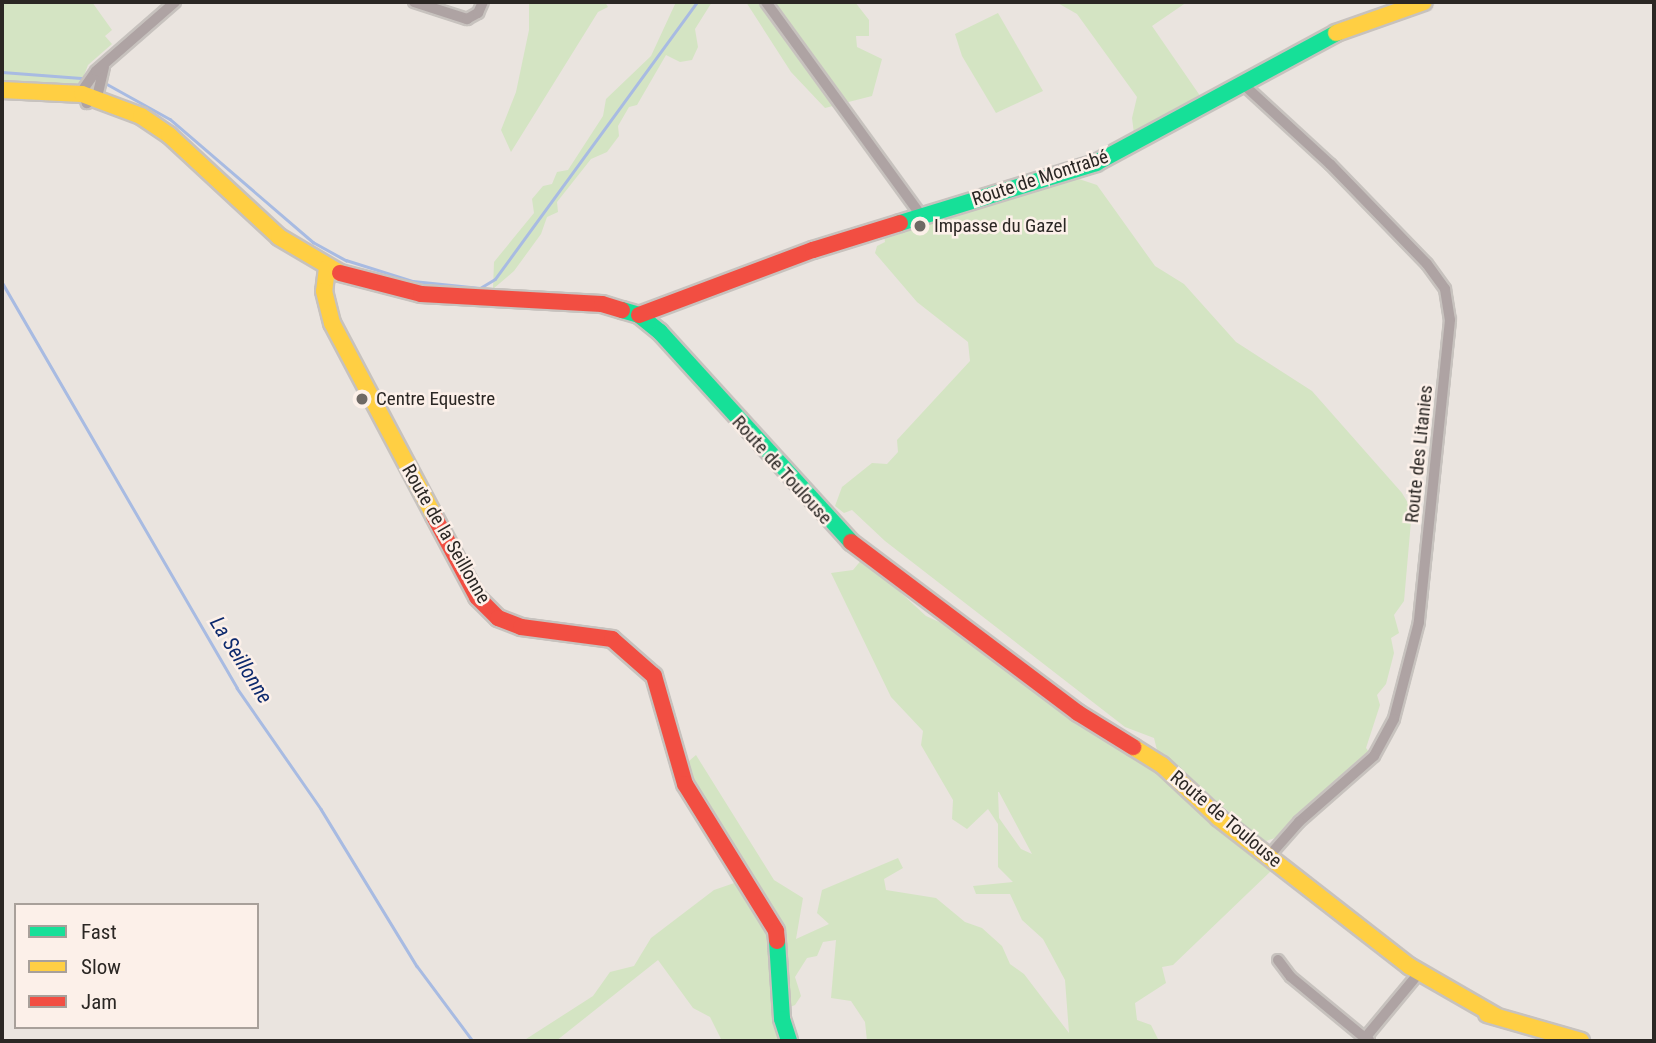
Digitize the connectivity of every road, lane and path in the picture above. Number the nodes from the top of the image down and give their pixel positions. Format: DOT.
graph roads {
  1 [pos="175,2"];
  2 [pos="414,2"];
  3 [pos="483,2"];
  4 [pos="765,2"];
  5 [pos="1424,2"];
  6 [pos="1244,85"];
  7 [pos="2,91"];
  8 [pos="89,98"];
  9 [pos="920,215"];
  10 [pos="327,268"];
  11 [pos="346,277"];
  12 [pos="330,312"];
  13 [pos="639,315"];
  14 [pos="1269,856"];
  15 [pos="1279,960"];
  16 [pos="1417,976"];
  17 [pos="1368,1040"];
  18 [pos="789,1041"];
  19 [pos="1581,1041"];
  1 -- 8 [label="street"];
  2 -- 3 [label="street"];
  4 -- 9 [label="street"];
  5 -- 6 [label="street, Route de Montrabé"];
  6 -- 9 [label="street, Route de Montrabé"];
  6 -- 14 [label="street, Route des Litanies"];
  7 -- 8 [label="street, Route de Toulouse"];
  8 -- 10 [label="street, Route de Toulouse"];
  9 -- 13 [label="street, Route de Montrabé"];
  10 -- 11 [label="street, Route de Toulouse"];
  10 -- 12 [label="street, Route de la Seillonne"];
  11 -- 12 [label="street"];
  11 -- 13 [label="street, Route de Toulouse"];
  12 -- 18 [label="street, Route de la Seillonne"];
  13 -- 14 [label="street, Route de Toulouse"];
  14 -- 16 [label="street, Route de Toulouse"];
  15 -- 17 [label="street"];
  16 -- 17 [label="street"];
  16 -- 19 [label="street, Route de Toulouse"];
}
